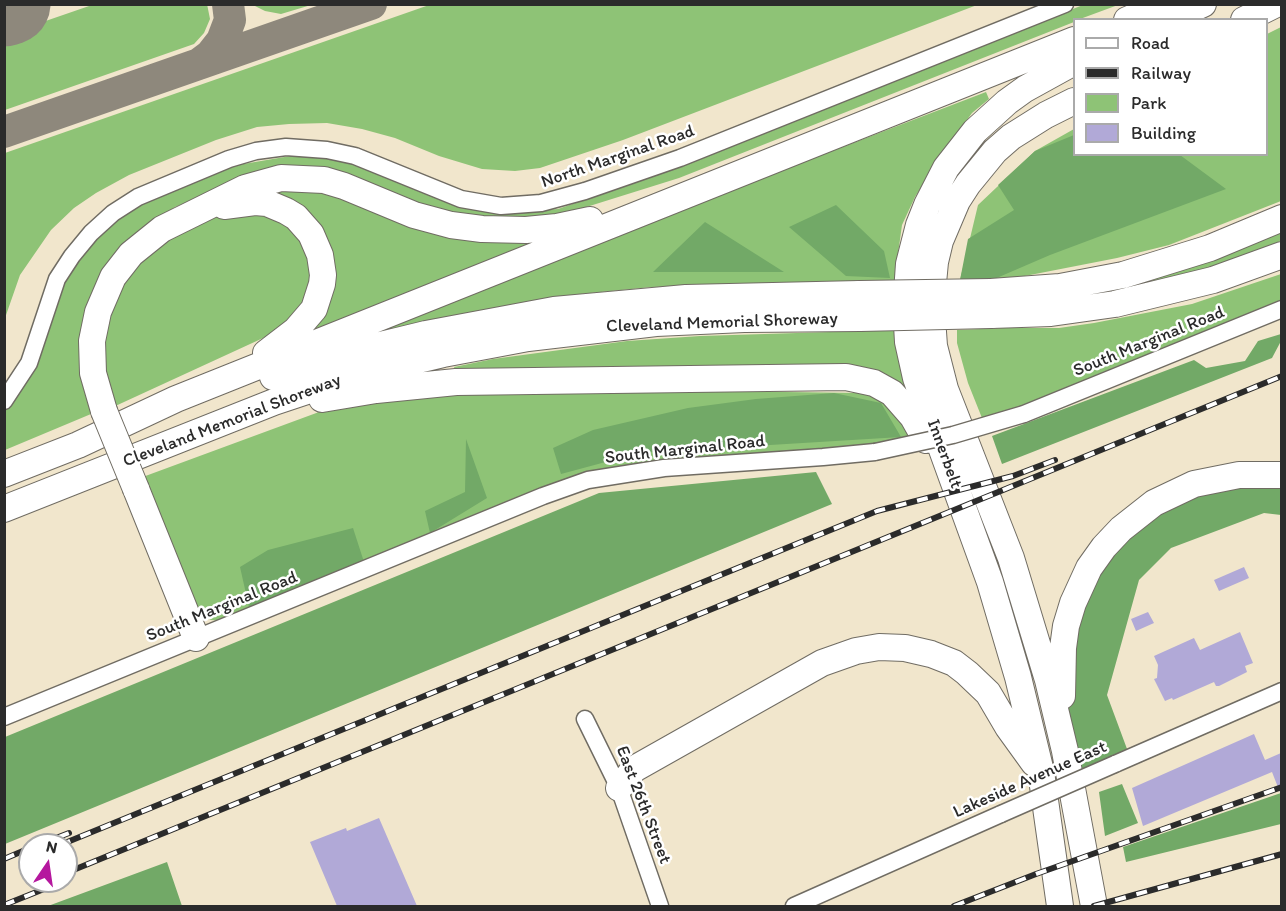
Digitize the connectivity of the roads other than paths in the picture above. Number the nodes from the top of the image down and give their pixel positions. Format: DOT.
graph roads {
  1 [pos="1065,4"];
  2 [pos="1164,4"];
  3 [pos="1203,4"];
  4 [pos="1276,4"];
  5 [pos="1131,18"];
  6 [pos="1172,18"];
  7 [pos="1248,18"];
  8 [pos="1073,40"];
  9 [pos="1073,63"];
  10 [pos="1073,102"];
  11 [pos="683,196"];
  12 [pos="1281,218"];
  13 [pos="182,219"];
  14 [pos="1281,255"];
  15 [pos="991,304"];
  16 [pos="860,306"];
  17 [pos="1281,309"];
  18 [pos="237,374"];
  19 [pos="4,401"];
  20 [pos="235,417"];
  21 [pos="78,445"];
  22 [pos="4,474"];
  23 [pos="1280,476"];
  24 [pos="39,495"];
  25 [pos="4,509"];
  26 [pos="4,517"];
  27 [pos="966,517"];
  28 [pos="196,638"];
  29 [pos="1281,691"];
  30 [pos="4,717"];
  31 [pos="585,719"];
  32 [pos="1063,745"];
  33 [pos="1041,772"];
  34 [pos="619,788"];
  35 [pos="660,906"];
  36 [pos="794,906"];
  37 [pos="1060,906"];
  38 [pos="1094,906"];
  1 -- 19 [label="street, North Marginal Road"];
  2 -- 5 [label="highway"];
  3 -- 6 [label="highway"];
  4 -- 7 [label="highway"];
  8 -- 11 [label="highway, Cleveland Memorial Shoreway"];
  9 -- 27 [label="highway, Innerbelt"];
  10 -- 32 [label="highway, Innerbelt"];
  11 -- 13 [label="highway"];
  11 -- 18 [label="highway, Cleveland Memorial Shoreway"];
  12 -- 15 [label="highway"];
  13 -- 18 [label="highway"];
  13 -- 28 [label="highway, bridge"];
  14 -- 15 [label="highway"];
  15 -- 16 [label="highway, bridge"];
  16 -- 20 [label="highway, Cleveland Memorial Shoreway"];
  16 -- 21 [label="highway"];
  17 -- 28 [label="street, South Marginal Road, bridge"];
  18 -- 21 [label="highway, Cleveland Memorial Shoreway"];
  20 -- 24 [label="highway, Cleveland Memorial Shoreway"];
  20 -- 27 [label="highway"];
  21 -- 22 [label="highway, Cleveland Memorial Shoreway"];
  23 -- 32 [label="highway"];
  24 -- 25 [label="highway, Cleveland Memorial Shoreway"];
  24 -- 26 [label="highway"];
  27 -- 33 [label="highway, Innerbelt"];
  28 -- 30 [label="street, South Marginal Road"];
  29 -- 36 [label="street, Lakeside Avenue East, bridge"];
  31 -- 34 [label="street, East 26th Street"];
  32 -- 38 [label="highway, Innerbelt"];
  33 -- 34 [label="highway"];
  33 -- 37 [label="highway, Innerbelt"];
  34 -- 35 [label="street, East 26th Street"];
}
